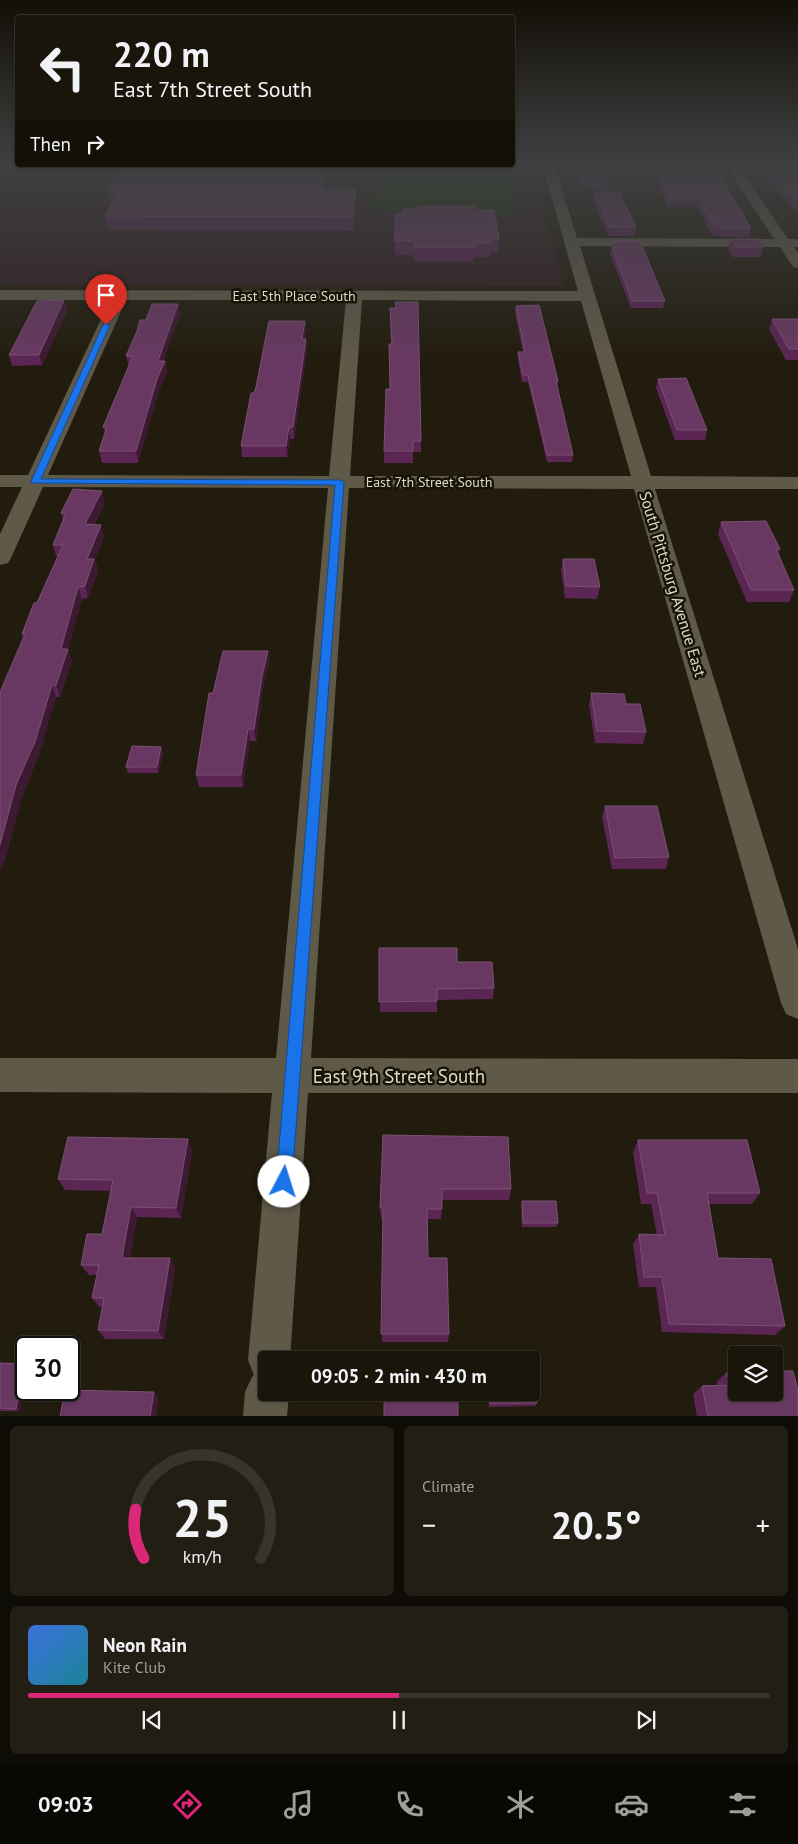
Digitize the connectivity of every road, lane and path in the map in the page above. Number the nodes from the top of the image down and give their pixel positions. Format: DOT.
graph roads {
  1 [pos="568,230"];
  2 [pos="781,230"];
  3 [pos="572,242"];
  4 [pos="791,243"];
  5 [pos="798,264"];
  6 [pos="0,295"];
  7 [pos="120,296"];
  8 [pos="354,296"];
  9 [pos="588,296"];
  10 [pos="0,481"];
  11 [pos="36,481"];
  12 [pos="340,482"];
  13 [pos="643,482"];
  14 [pos="798,483"];
  15 [pos="0,558"];
  16 [pos="798,1003"];
  17 [pos="0,1075"];
  18 [pos="293,1075"];
  19 [pos="798,1076"];
  20 [pos="270,1351"];
  21 [pos="266,1401"];
  22 [pos="265,1416"];
  1 -- 3 [label="street, South Pittsburg Avenue East"];
  2 -- 4 [label="street"];
  3 -- 4 [label="street"];
  3 -- 9 [label="street, South Pittsburg Avenue East"];
  4 -- 5 [label="street"];
  6 -- 7 [label="street, East 5th Place South"];
  7 -- 8 [label="street, East 5th Place South"];
  7 -- 11 [label="street"];
  8 -- 9 [label="street, East 5th Place South"];
  8 -- 12 [label="street"];
  9 -- 13 [label="street, South Pittsburg Avenue East"];
  10 -- 11 [label="street, East 7th Street South"];
  11 -- 12 [label="street, East 7th Street South"];
  11 -- 15 [label="street"];
  12 -- 13 [label="street, East 7th Street South"];
  12 -- 18 [label="street"];
  13 -- 14 [label="street, East 7th Street South"];
  13 -- 16 [label="street, South Pittsburg Avenue East"];
  17 -- 18 [label="street, East 9th Street South"];
  18 -- 19 [label="street, East 9th Street South"];
  18 -- 20 [label="street"];
  21 -- 22 [label="street"];
}
